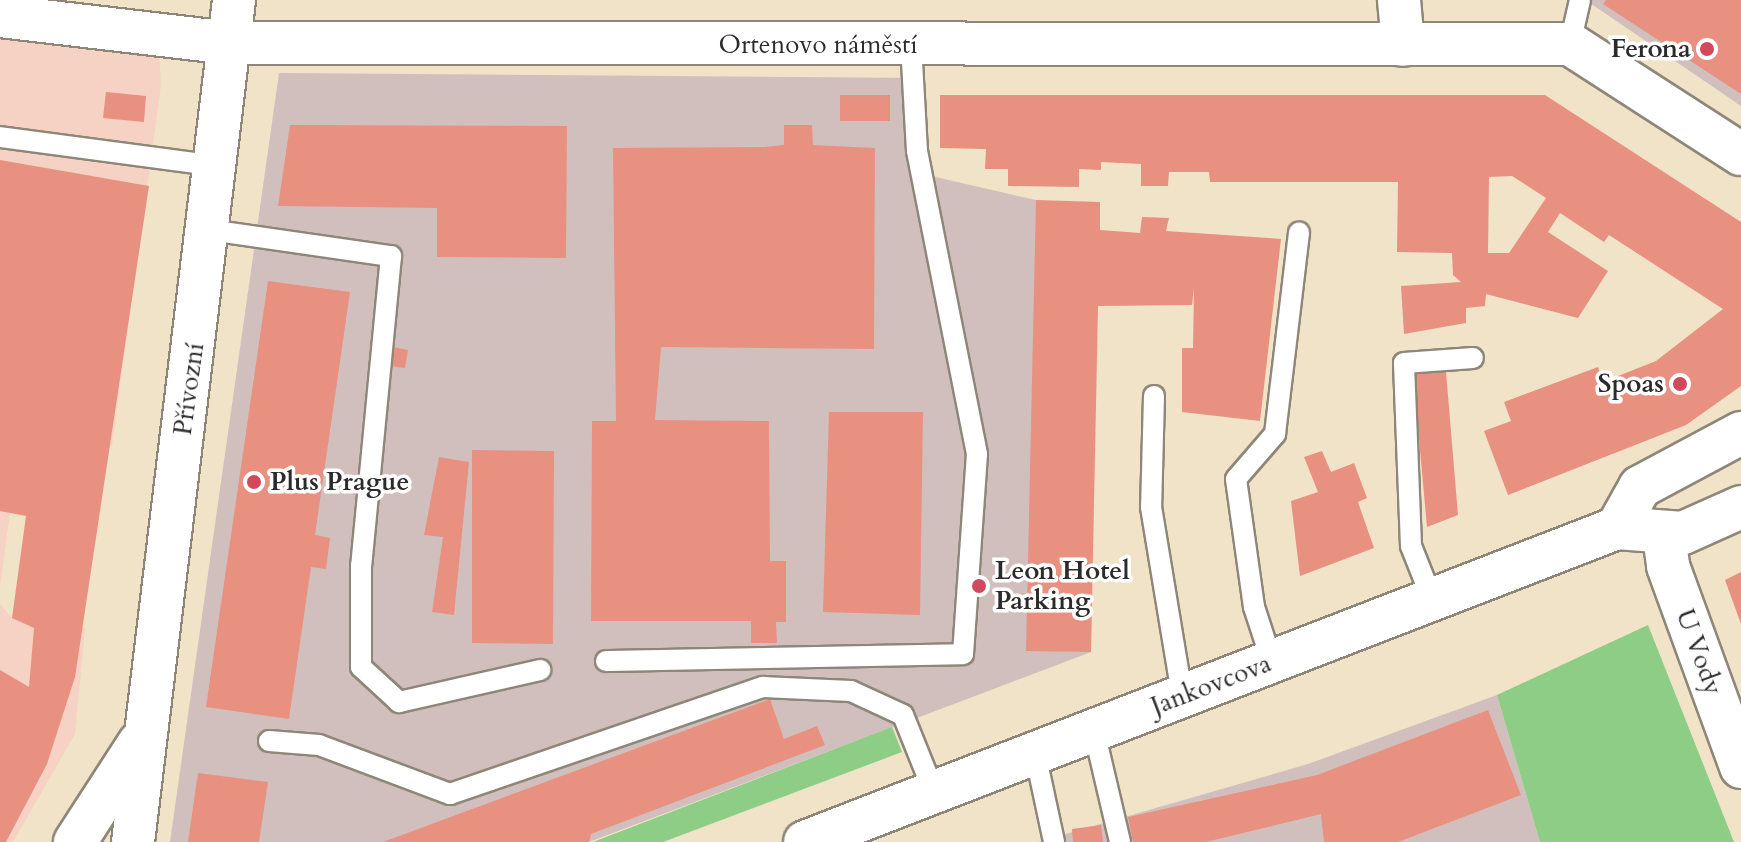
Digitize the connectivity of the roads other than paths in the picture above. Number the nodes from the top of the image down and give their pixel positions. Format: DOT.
graph roads {
  1 [pos="234,0"];
  2 [pos="1399,0"];
  3 [pos="1580,0"];
  4 [pos="0,16"];
  5 [pos="231,43"];
  6 [pos="1570,44"];
  7 [pos="911,45"];
  8 [pos="1403,45"];
  9 [pos="0,137"];
  10 [pos="1741,154"];
  11 [pos="218,166"];
  12 [pos="210,230"];
  13 [pos="1299,232"];
  14 [pos="1473,358"];
  15 [pos="1154,396"];
  16 [pos="1741,433"];
  17 [pos="1741,507"];
  18 [pos="1617,528"];
  19 [pos="1664,536"];
  20 [pos="1432,599"];
  21 [pos="606,661"];
  22 [pos="1272,662"];
  23 [pos="540,670"];
  24 [pos="1182,695"];
  25 [pos="1094,731"];
  26 [pos="144,735"];
  27 [pos="269,741"];
  28 [pos="1035,753"];
  29 [pos="1741,767"];
  30 [pos="934,792"];
  31 [pos="75,842"];
  32 [pos="133,842"];
  33 [pos="805,842"];
  34 [pos="1054,842"];
  35 [pos="1120,842"];
  1 -- 5 [label="street"];
  2 -- 8 [label="street"];
  3 -- 6 [label="lane"];
  4 -- 5 [label="street, Ortenovo náměstí"];
  5 -- 7 [label="street, Ortenovo náměstí"];
  5 -- 11 [label="street, Přívozní"];
  6 -- 8 [label="street, Ortenovo náměstí"];
  6 -- 10 [label="street"];
  7 -- 8 [label="street, Ortenovo náměstí"];
  7 -- 21 [label="lane"];
  9 -- 11 [label="lane"];
  11 -- 12 [label="street, Přívozní"];
  12 -- 23 [label="lane"];
  12 -- 26 [label="street, Přívozní"];
  13 -- 22 [label="lane"];
  14 -- 20 [label="lane"];
  15 -- 24 [label="lane"];
  16 -- 18 [label="street"];
  17 -- 19 [label="street"];
  18 -- 19 [label="street"];
  18 -- 20 [label="street, Jankovcova"];
  19 -- 29 [label="street, U Vody"];
  20 -- 22 [label="street, Jankovcova"];
  22 -- 24 [label="street, Jankovcova"];
  24 -- 25 [label="street, Jankovcova"];
  25 -- 28 [label="street, Jankovcova"];
  25 -- 35 [label="lane"];
  26 -- 31 [label="street, Přívozní"];
  26 -- 32 [label="street, Přívozní"];
  27 -- 30 [label="lane"];
  28 -- 30 [label="street, Jankovcova"];
  28 -- 34 [label="lane"];
  30 -- 33 [label="street, Jankovcova"];
}
